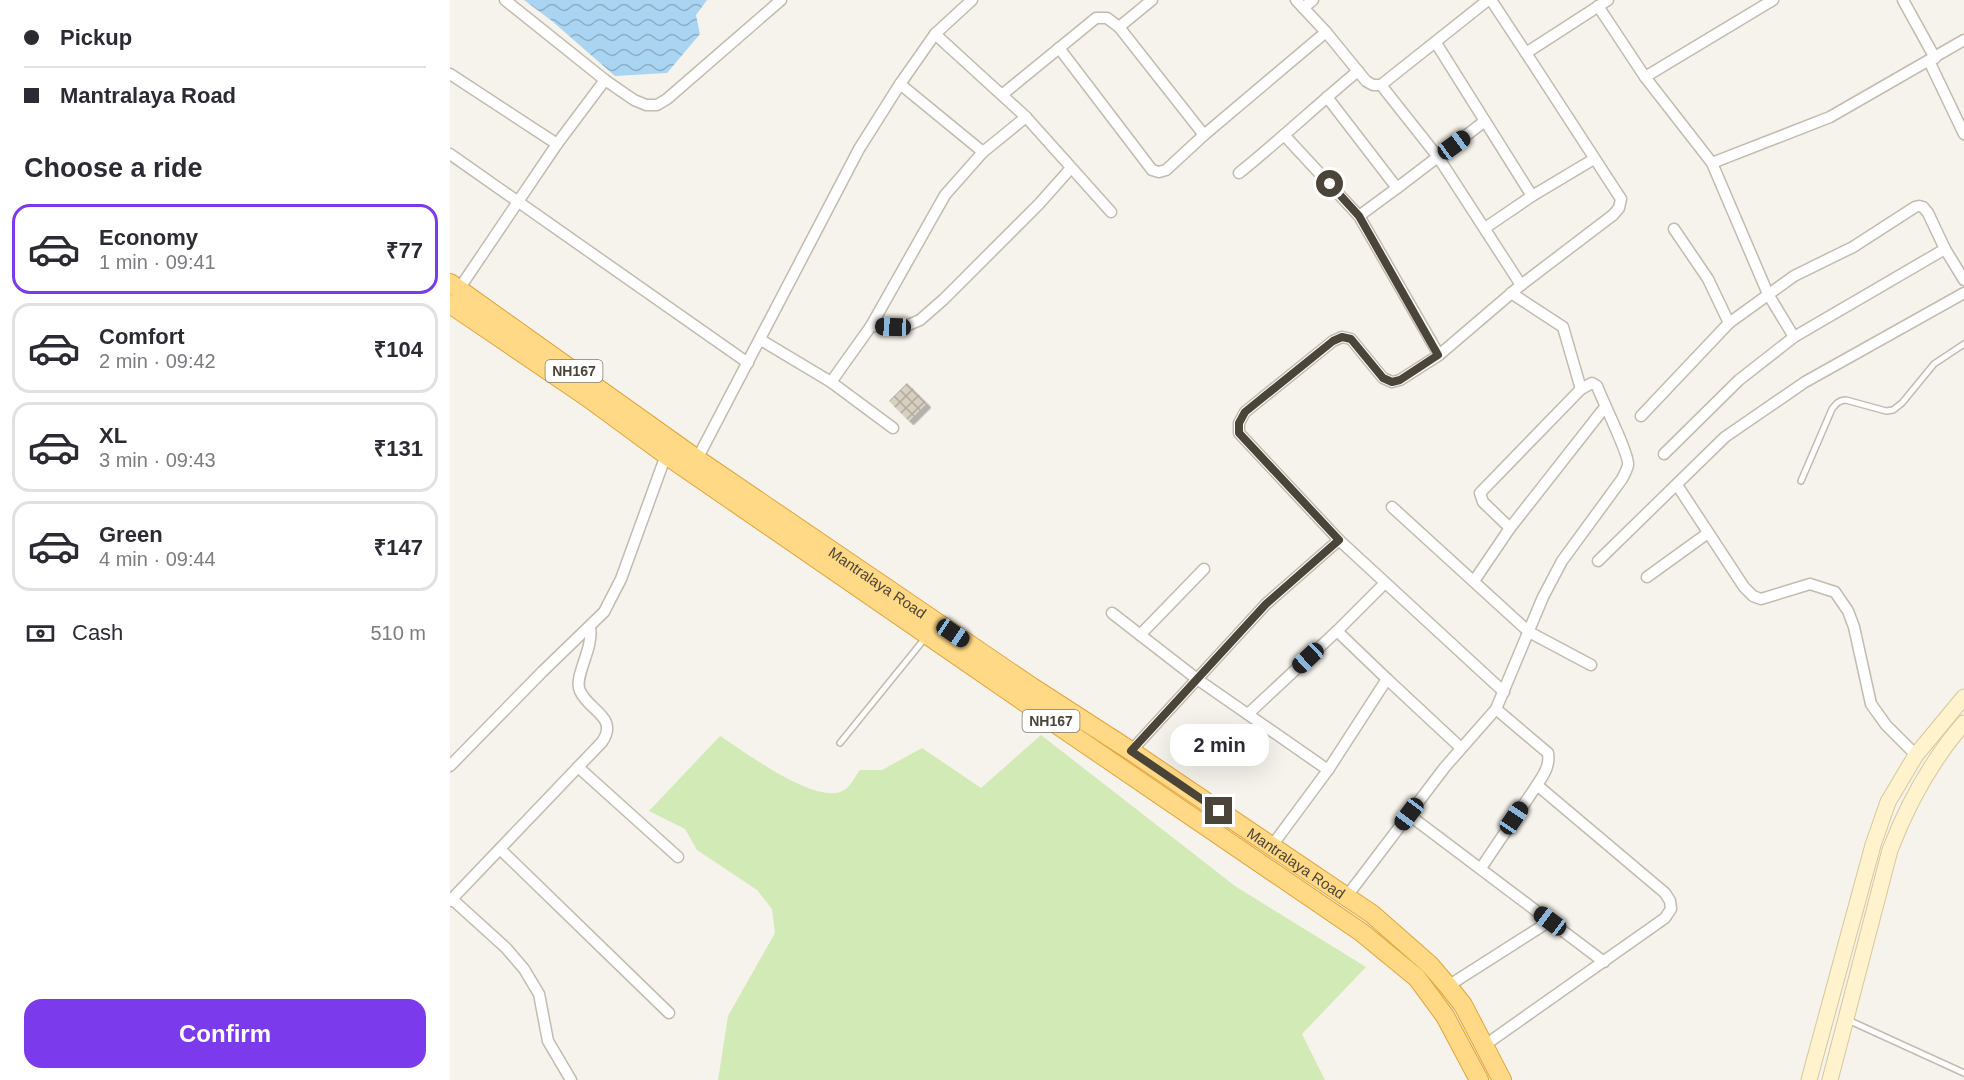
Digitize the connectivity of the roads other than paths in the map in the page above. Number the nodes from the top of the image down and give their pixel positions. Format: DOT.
graph roads {
  1 [pos="505,0"];
  2 [pos="781,0"];
  3 [pos="972,0"];
  4 [pos="1152,0"];
  5 [pos="1313,0"];
  6 [pos="1490,0"];
  7 [pos="1608,0"];
  8 [pos="1773,0"];
  9 [pos="1903,0"];
  10 [pos="1299,4"];
  11 [pos="1598,6"];
  12 [pos="1119,27"];
  13 [pos="1326,32"];
  14 [pos="935,34"];
  15 [pos="1964,40"];
  16 [pos="1436,43"];
  17 [pos="1059,48"];
  18 [pos="1526,53"];
  19 [pos="1932,59"];
  20 [pos="1358,71"];
  21 [pos="450,74"];
  22 [pos="1646,76"];
  23 [pos="605,80"];
  24 [pos="900,84"];
  25 [pos="1381,85"];
  26 [pos="1004,94"];
  27 [pos="1327,97"];
  28 [pos="1026,117"];
  29 [pos="1485,121"];
  30 [pos="1964,134"];
  31 [pos="1204,135"];
  32 [pos="1285,136"];
  33 [pos="557,144"];
  34 [pos="983,152"];
  35 [pos="450,154"];
  36 [pos="1438,157"];
  37 [pos="1594,159"];
  38 [pos="1712,163"];
  39 [pos="1071,168"];
  40 [pos="1239,173"];
  41 [pos="1397,188"];
  42 [pos="1532,196"];
  43 [pos="518,201"];
  44 [pos="1111,212"];
  45 [pos="1359,216"];
  46 [pos="1485,228"];
  47 [pos="1674,229"];
  48 [pos="1945,249"];
  49 [pos="1964,280"];
  50 [pos="1521,285"];
  51 [pos="453,292"];
  52 [pos="1511,293"];
  53 [pos="1964,293"];
  54 [pos="1768,294"];
  55 [pos="1729,323"];
  56 [pos="871,326"];
  57 [pos="1794,337"];
  58 [pos="761,340"];
  59 [pos="1964,344"];
  60 [pos="1438,355"];
  61 [pos="748,363"];
  62 [pos="831,382"];
  63 [pos="1581,389"];
  64 [pos="1605,406"];
  65 [pos="1641,416"];
  66 [pos="893,428"];
  67 [pos="1664,454"];
  68 [pos="666,455"];
  69 [pos="693,465"];
  70 [pos="1801,481"];
  71 [pos="1677,485"];
  72 [pos="1392,507"];
  73 [pos="1510,528"];
  74 [pos="1708,533"];
  75 [pos="1339,540"];
  76 [pos="1598,561"];
  77 [pos="1204,569"];
  78 [pos="1647,577"];
  79 [pos="1474,581"];
  80 [pos="1385,583"];
  81 [pos="1112,613"];
  82 [pos="590,627"];
  83 [pos="1337,631"];
  84 [pos="1529,632"];
  85 [pos="927,635"];
  86 [pos="1140,635"];
  87 [pos="1591,665"];
  88 [pos="1197,679"];
  89 [pos="1387,679"];
  90 [pos="1504,692"];
  91 [pos="1964,697"];
  92 [pos="1496,709"];
  93 [pos="1248,714"];
  94 [pos="1964,723"];
  95 [pos="840,743"];
  96 [pos="1461,748"];
  97 [pos="1131,751"];
  98 [pos="1916,755"];
  99 [pos="450,766"];
  100 [pos="578,767"];
  101 [pos="1328,770"];
  102 [pos="1537,785"];
  103 [pos="1409,814"];
  104 [pos="1271,847"];
  105 [pos="500,849"];
  106 [pos="678,856"];
  107 [pos="1481,868"];
  108 [pos="1347,896"];
  109 [pos="451,900"];
  110 [pos="1550,921"];
  111 [pos="1604,962"];
  112 [pos="1448,986"];
  113 [pos="669,1013"];
  114 [pos="1846,1019"];
  115 [pos="1485,1045"];
  116 [pos="1964,1073"];
  117 [pos="571,1080"];
  118 [pos="1479,1080"];
  119 [pos="1502,1080"];
  120 [pos="1809,1080"];
  121 [pos="1830,1080"];
  1 -- 23 [label="street"];
  2 -- 23 [label="street"];
  3 -- 14 [label="street"];
  4 -- 12 [label="street"];
  5 -- 10 [label="street"];
  6 -- 16 [label="street"];
  6 -- 18 [label="street"];
  7 -- 11 [label="street"];
  8 -- 22 [label="street"];
  9 -- 19 [label="street"];
  10 -- 13 [label="street"];
  11 -- 18 [label="street"];
  11 -- 22 [label="street"];
  12 -- 17 [label="street"];
  12 -- 31 [label="street"];
  13 -- 20 [label="street"];
  13 -- 31 [label="street"];
  14 -- 24 [label="street"];
  14 -- 26 [label="street"];
  15 -- 19 [label="street"];
  16 -- 25 [label="street"];
  16 -- 29 [label="street"];
  17 -- 26 [label="street"];
  17 -- 31 [label="street"];
  18 -- 37 [label="street"];
  19 -- 30 [label="street"];
  19 -- 38 [label="street"];
  20 -- 25 [label="street"];
  20 -- 27 [label="street"];
  21 -- 33 [label="street"];
  22 -- 38 [label="street"];
  23 -- 33 [label="street"];
  24 -- 34 [label="street"];
  24 -- 58 [label="street"];
  25 -- 36 [label="street"];
  26 -- 28 [label="street"];
  27 -- 32 [label="street"];
  27 -- 41 [label="street"];
  28 -- 34 [label="street"];
  28 -- 39 [label="street"];
  29 -- 36 [label="street"];
  29 -- 42 [label="street"];
  32 -- 40 [label="street"];
  32 -- 45 [label="street"];
  33 -- 43 [label="street"];
  34 -- 56 [label="street"];
  35 -- 43 [label="street"];
  36 -- 41 [label="street"];
  36 -- 46 [label="street"];
  37 -- 42 [label="street"];
  37 -- 50 [label="street"];
  38 -- 54 [label="street"];
  39 -- 44 [label="street"];
  39 -- 56 [label="street"];
  41 -- 45 [label="street"];
  42 -- 46 [label="street"];
  43 -- 51 [label="street"];
  43 -- 61 [label="street"];
  45 -- 60 [label="street"];
  46 -- 50 [label="street"];
  47 -- 55 [label="street"];
  48 -- 49 [label="street"];
  48 -- 54 [label="street"];
  48 -- 57 [label="street"];
  50 -- 52 [label="street"];
  51 -- 68 [label="highway, NH167"];
  51 -- 69 [label="highway, Mantralaya Road / NH167"];
  52 -- 60 [label="street"];
  52 -- 63 [label="street"];
  53 -- 71 [label="street"];
  54 -- 55 [label="street"];
  54 -- 57 [label="street"];
  55 -- 65 [label="street"];
  56 -- 62 [label="street"];
  57 -- 67 [label="street"];
  58 -- 61 [label="street"];
  58 -- 62 [label="street"];
  59 -- 70 [label="lane"];
  60 -- 75 [label="street"];
  61 -- 69 [label="street"];
  62 -- 66 [label="street"];
  63 -- 64 [label="street"];
  63 -- 73 [label="street"];
  64 -- 73 [label="street"];
  64 -- 84 [label="street"];
  68 -- 69 [label="highway, NH167"];
  68 -- 82 [label="street"];
  69 -- 85 [label="highway, NH167"];
  69 -- 97 [label="highway, Mantralaya Road / NH167"];
  71 -- 74 [label="street"];
  71 -- 76 [label="street"];
  72 -- 79 [label="street"];
  73 -- 79 [label="street"];
  74 -- 78 [label="street"];
  74 -- 98 [label="street"];
  75 -- 80 [label="street"];
  75 -- 88 [label="street"];
  77 -- 86 [label="street"];
  79 -- 84 [label="street"];
  80 -- 83 [label="street"];
  80 -- 90 [label="street"];
  81 -- 86 [label="street"];
  82 -- 99 [label="street"];
  82 -- 100 [label="street"];
  83 -- 89 [label="street"];
  83 -- 93 [label="street"];
  84 -- 87 [label="street"];
  84 -- 90 [label="street"];
  85 -- 95 [label="lane"];
  85 -- 118 [label="highway, NH167"];
  86 -- 88 [label="street"];
  88 -- 93 [label="street"];
  88 -- 97 [label="street"];
  89 -- 96 [label="street"];
  89 -- 101 [label="street"];
  90 -- 92 [label="street"];
  91 -- 98 [label="main road"];
  92 -- 96 [label="street"];
  92 -- 102 [label="street"];
  93 -- 101 [label="street"];
  94 -- 114 [label="main road"];
  96 -- 103 [label="street"];
  97 -- 104 [label="highway, Mantralaya Road / NH167"];
  98 -- 120 [label="main road"];
  100 -- 105 [label="street"];
  100 -- 106 [label="street"];
  101 -- 104 [label="street"];
  102 -- 107 [label="street"];
  102 -- 111 [label="street"];
  103 -- 107 [label="street"];
  103 -- 108 [label="street"];
  104 -- 108 [label="highway, Mantralaya Road / NH167"];
  105 -- 109 [label="street"];
  105 -- 113 [label="street"];
  107 -- 110 [label="street"];
  108 -- 112 [label="highway, Mantralaya Road / NH167"];
  109 -- 117 [label="street"];
  110 -- 111 [label="street"];
  110 -- 112 [label="street"];
  111 -- 115 [label="street"];
  112 -- 115 [label="highway, Mantralaya Road / NH167"];
  114 -- 116 [label="lane"];
  114 -- 121 [label="main road"];
  115 -- 119 [label="highway, Mantralaya Road / NH167"];
}
